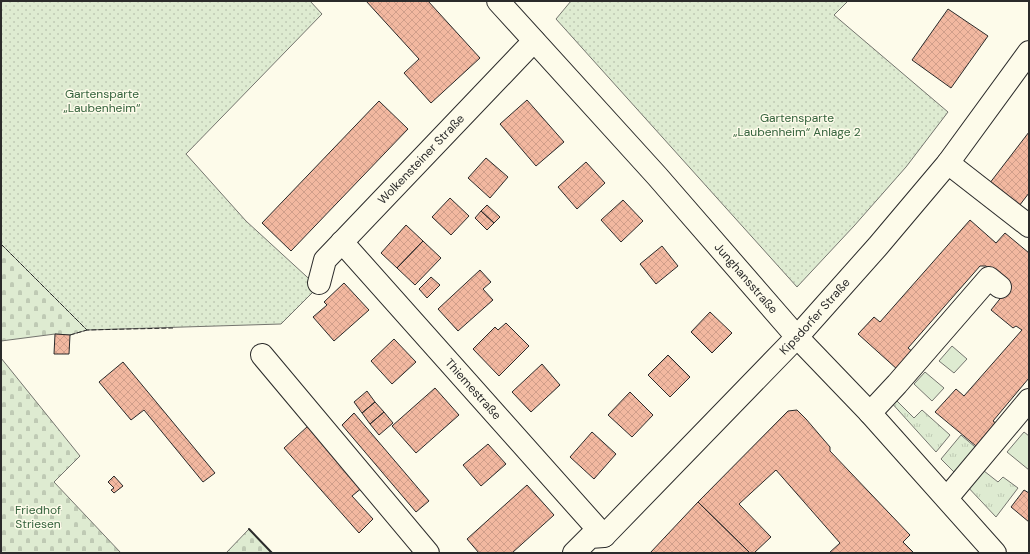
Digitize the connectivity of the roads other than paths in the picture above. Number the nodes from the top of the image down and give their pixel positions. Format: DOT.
graph roads {
  1 [pos="498,1"];
  2 [pos="534,41"];
  3 [pos="1029,52"];
  4 [pos="948,163"];
  5 [pos="1029,226"];
  6 [pos="342,242"];
  7 [pos="318,283"];
  8 [pos="1000,287"];
  9 [pos="796,337"];
  10 [pos="262,355"];
  11 [pos="1029,400"];
  12 [pos="870,413"];
  13 [pos="947,498"];
  14 [pos="604,536"];
  15 [pos="428,553"];
  16 [pos="574,553"];
  17 [pos="995,553"];
  1 -- 2 [label="street, Junghansstraße"];
  2 -- 6 [label="street, Wolkensteiner Straße"];
  2 -- 9 [label="street, Junghansstraße"];
  3 -- 4 [label="street, Kipsdorfer Straße"];
  4 -- 5 [label="street"];
  4 -- 9 [label="street, Kipsdorfer Straße"];
  6 -- 7 [label="street, Wolkensteiner Straße"];
  6 -- 14 [label="street, Thiemestraße"];
  8 -- 12 [label="street"];
  9 -- 12 [label="street, Junghansstraße"];
  9 -- 14 [label="street, Kipsdorfer Straße"];
  10 -- 15 [label="street"];
  11 -- 13 [label="street"];
  12 -- 13 [label="street, Junghansstraße"];
  13 -- 17 [label="street, Junghansstraße"];
  14 -- 16 [label="street"];
}
